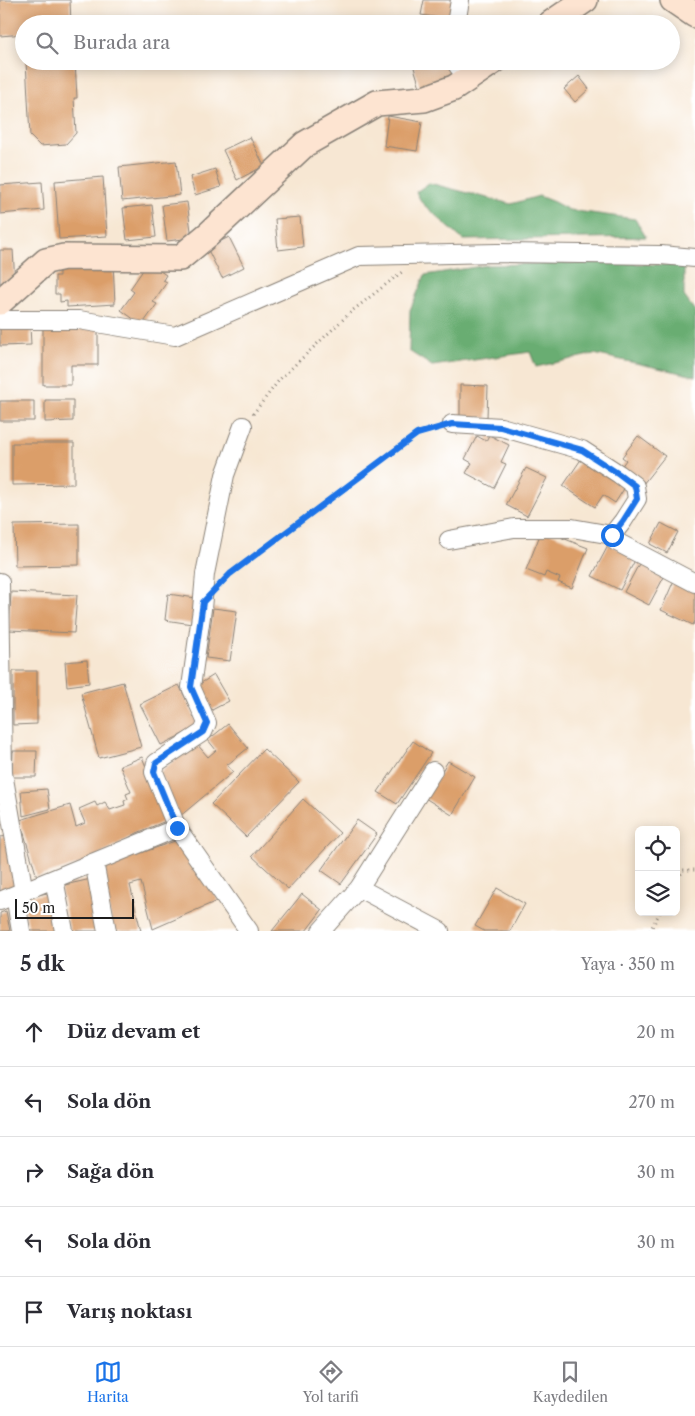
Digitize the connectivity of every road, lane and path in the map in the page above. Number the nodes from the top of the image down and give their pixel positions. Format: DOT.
graph roads {
  1 [pos="460,0"];
  2 [pos="585,0"];
  3 [pos="673,0"];
  4 [pos="458,15"];
  5 [pos="563,15"];
  6 [pos="695,15"];
  7 [pos="462,70"];
  8 [pos="424,254"];
  9 [pos="695,258"];
  10 [pos="0,302"];
  11 [pos="0,320"];
  12 [pos="452,424"];
  13 [pos="243,426"];
  14 [pos="612,535"];
  15 [pos="449,540"];
  16 [pos="0,582"];
  17 [pos="695,584"];
  18 [pos="203,602"];
  19 [pos="1,662"];
  20 [pos="433,771"];
  21 [pos="177,828"];
  22 [pos="94,862"];
  23 [pos="695,870"];
  24 [pos="680,875"];
  25 [pos="54,879"];
  26 [pos="359,888"];
  27 [pos="13,896"];
  28 [pos="658,916"];
  29 [pos="21,931"];
  30 [pos="64,931"];
  31 [pos="107,931"];
  32 [pos="249,931"];
  33 [pos="321,931"];
  34 [pos="440,931"];
  35 [pos="650,931"];
  1 -- 4 [label="street"];
  2 -- 5 [label="street"];
  3 -- 6 [label="street"];
  7 -- 10 [label="street"];
  8 -- 9 [label="street"];
  8 -- 11 [label="street"];
  8 -- 13 [label="path"];
  12 -- 14 [label="street"];
  12 -- 18 [label="path"];
  13 -- 18 [label="street"];
  14 -- 15 [label="street"];
  14 -- 17 [label="street"];
  16 -- 19 [label="street"];
  18 -- 21 [label="street"];
  19 -- 27 [label="street"];
  20 -- 26 [label="street"];
  21 -- 22 [label="street"];
  21 -- 32 [label="street"];
  22 -- 25 [label="street"];
  22 -- 31 [label="street"];
  23 -- 24 [label="path"];
  25 -- 27 [label="street"];
  25 -- 30 [label="street"];
  26 -- 33 [label="street"];
  26 -- 34 [label="street"];
  27 -- 29 [label="street"];
  28 -- 35 [label="path"];
}
